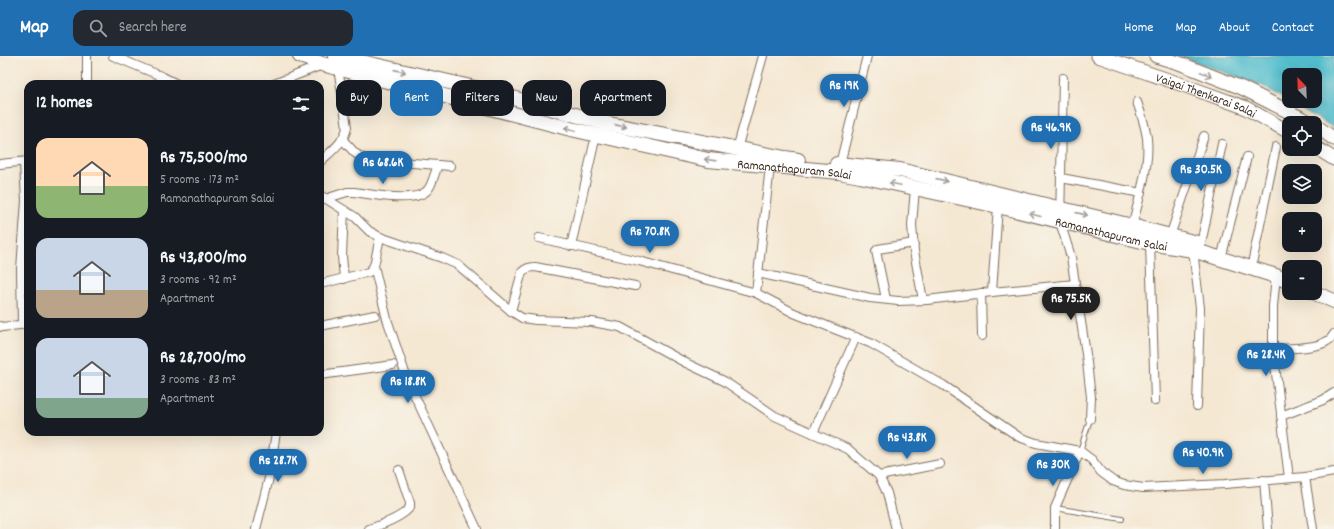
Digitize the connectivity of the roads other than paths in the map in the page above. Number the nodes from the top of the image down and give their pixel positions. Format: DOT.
graph roads {
  1 [pos="87,56"];
  2 [pos="113,56"];
  3 [pos="300,56"];
  4 [pos="763,56"];
  5 [pos="866,56"];
  6 [pos="1098,56"];
  7 [pos="1156,56"];
  8 [pos="336,62"];
  9 [pos="322,64"];
  10 [pos="1063,78"];
  11 [pos="87,80"];
  12 [pos="160,80"];
  13 [pos="284,80"];
  14 [pos="1137,102"];
  15 [pos="1297,116"];
  16 [pos="1282,128"];
  17 [pos="1322,130"];
  18 [pos="596,135"];
  19 [pos="1204,136"];
  20 [pos="342,139"];
  21 [pos="1334,139"];
  22 [pos="1222,144"];
  23 [pos="1276,147"];
  24 [pos="737,149"];
  25 [pos="1322,151"];
  26 [pos="1248,157"];
  27 [pos="324,158"];
  28 [pos="1334,159"];
  29 [pos="24,162"];
  30 [pos="0,164"];
  31 [pos="840,164"];
  32 [pos="438,165"];
  33 [pos="450,166"];
  34 [pos="770,166"];
  35 [pos="1061,178"];
  36 [pos="915,188"];
  37 [pos="1141,193"];
  38 [pos="324,197"];
  39 [pos="324,198"];
  40 [pos="998,206"];
  41 [pos="344,210"];
  42 [pos="1060,215"];
  43 [pos="1132,226"];
  44 [pos="24,229"];
  45 [pos="1170,236"];
  46 [pos="380,237"];
  47 [pos="539,238"];
  48 [pos="914,243"];
  49 [pos="1150,243"];
  50 [pos="571,246"];
  51 [pos="1197,247"];
  52 [pos="1223,251"];
  53 [pos="1254,259"];
  54 [pos="374,266"];
  55 [pos="758,273"];
  56 [pos="1282,275"];
  57 [pos="1282,276"];
  58 [pos="344,279"];
  59 [pos="324,283"];
  60 [pos="1075,284"];
  61 [pos="1282,284"];
  62 [pos="635,286"];
  63 [pos="1322,286"];
  64 [pos="1334,291"];
  65 [pos="992,292"];
  66 [pos="981,293"];
  67 [pos="756,294"];
  68 [pos="1322,296"];
  69 [pos="886,299"];
  70 [pos="923,300"];
  71 [pos="1334,301"];
  72 [pos="24,310"];
  73 [pos="511,311"];
  74 [pos="375,315"];
  75 [pos="24,324"];
  76 [pos="324,325"];
  77 [pos="0,326"];
  78 [pos="1334,334"];
  79 [pos="982,336"];
  80 [pos="856,337"];
  81 [pos="1273,349"];
  82 [pos="393,365"];
  83 [pos="324,374"];
  84 [pos="1334,393"];
  85 [pos="1155,401"];
  86 [pos="1197,406"];
  87 [pos="1281,416"];
  88 [pos="1090,419"];
  89 [pos="813,433"];
  90 [pos="275,436"];
  91 [pos="1080,451"];
  92 [pos="940,464"];
  93 [pos="399,470"];
  94 [pos="1334,472"];
  95 [pos="879,476"];
  96 [pos="1305,477"];
  97 [pos="1289,478"];
  98 [pos="1264,480"];
  99 [pos="1055,508"];
  100 [pos="1122,519"];
  101 [pos="379,528"];
  102 [pos="256,529"];
  103 [pos="369,529"];
  104 [pos="477,529"];
  105 [pos="896,529"];
  106 [pos="1055,529"];
  107 [pos="1268,529"];
  108 [pos="1313,529"];
  1 -- 11 [label="street"];
  2 -- 12 [label="street"];
  3 -- 9 [label="highway, Ramanathapuram Salai"];
  4 -- 24 [label="street"];
  5 -- 31 [label="street"];
  6 -- 16 [label="main road, Vaigai Thenkarai Salai"];
  7 -- 15 [label="main road, Vaigai Thenkarai Salai, one-way"];
  8 -- 9 [label="highway, Ramanathapuram Salai"];
  18 -- 8 [label="highway, Ramanathapuram Salai, one-way"];
  8 -- 20 [label="street"];
  8 -- 24 [label="highway, Ramanathapuram Salai, one-way"];
  9 -- 13 [label="street"];
  10 -- 35 [label="street"];
  14 -- 37 [label="street"];
  17 -- 21 [label="main road"];
  34 -- 18 [label="highway, Ramanathapuram Salai, one-way"];
  18 -- 50 [label="street"];
  19 -- 45 [label="street"];
  20 -- 27 [label="street"];
  20 -- 32 [label="street"];
  22 -- 51 [label="street"];
  23 -- 53 [label="street"];
  24 -- 31 [label="highway, Ramanathapuram Salai"];
  25 -- 28 [label="main road"];
  26 -- 52 [label="street"];
  29 -- 30 [label="street"];
  31 -- 42 [label="highway, Ramanathapuram Salai, one-way"];
  32 -- 33 [label="street"];
  32 -- 38 [label="street"];
  36 -- 34 [label="highway, Ramanathapuram Salai, one-way"];
  34 -- 55 [label="street"];
  35 -- 37 [label="street"];
  35 -- 42 [label="street"];
  36 -- 40 [label="highway, Ramanathapuram Salai"];
  36 -- 48 [label="street"];
  37 -- 43 [label="street"];
  39 -- 41 [label="street"];
  42 -- 40 [label="highway, Ramanathapuram Salai, one-way"];
  40 -- 65 [label="street"];
  41 -- 46 [label="street"];
  41 -- 58 [label="street"];
  42 -- 43 [label="highway, Ramanathapuram Salai, one-way"];
  42 -- 49 [label="highway, Ramanathapuram Salai"];
  42 -- 60 [label="street"];
  43 -- 45 [label="highway, Ramanathapuram Salai"];
  44 -- 72 [label="street"];
  45 -- 51 [label="highway, Ramanathapuram Salai"];
  46 -- 54 [label="street"];
  46 -- 73 [label="street"];
  47 -- 50 [label="street"];
  48 -- 69 [label="street"];
  48 -- 70 [label="street"];
  49 -- 51 [label="highway, Ramanathapuram Salai"];
  49 -- 85 [label="street"];
  50 -- 67 [label="street"];
  51 -- 52 [label="highway, Ramanathapuram Salai"];
  51 -- 57 [label="highway, Ramanathapuram Salai"];
  51 -- 86 [label="street"];
  52 -- 53 [label="highway, Ramanathapuram Salai"];
  53 -- 56 [label="highway, Ramanathapuram Salai"];
  54 -- 58 [label="street"];
  54 -- 104 [label="street"];
  55 -- 67 [label="street"];
  55 -- 69 [label="street"];
  58 -- 59 [label="street"];
  60 -- 65 [label="street"];
  60 -- 88 [label="street"];
  61 -- 81 [label="street"];
  62 -- 73 [label="street"];
  63 -- 64 [label="highway"];
  65 -- 66 [label="street"];
  66 -- 70 [label="street"];
  66 -- 79 [label="street"];
  67 -- 80 [label="street"];
  68 -- 71 [label="highway"];
  69 -- 70 [label="street"];
  73 -- 89 [label="street"];
  74 -- 76 [label="street"];
  75 -- 77 [label="street"];
  78 -- 81 [label="street"];
  80 -- 89 [label="street"];
  80 -- 91 [label="street"];
  81 -- 87 [label="street"];
  82 -- 83 [label="street"];
  84 -- 87 [label="street"];
  87 -- 97 [label="street"];
  88 -- 91 [label="lane"];
  89 -- 95 [label="street"];
  90 -- 102 [label="street"];
  91 -- 98 [label="street"];
  91 -- 99 [label="street"];
  92 -- 95 [label="street"];
  93 -- 101 [label="street"];
  94 -- 96 [label="street"];
  95 -- 105 [label="street"];
  96 -- 97 [label="street"];
  96 -- 108 [label="street"];
  97 -- 98 [label="street"];
  98 -- 107 [label="street"];
  99 -- 100 [label="lane"];
  99 -- 106 [label="street"];
  101 -- 103 [label="street"];
}
